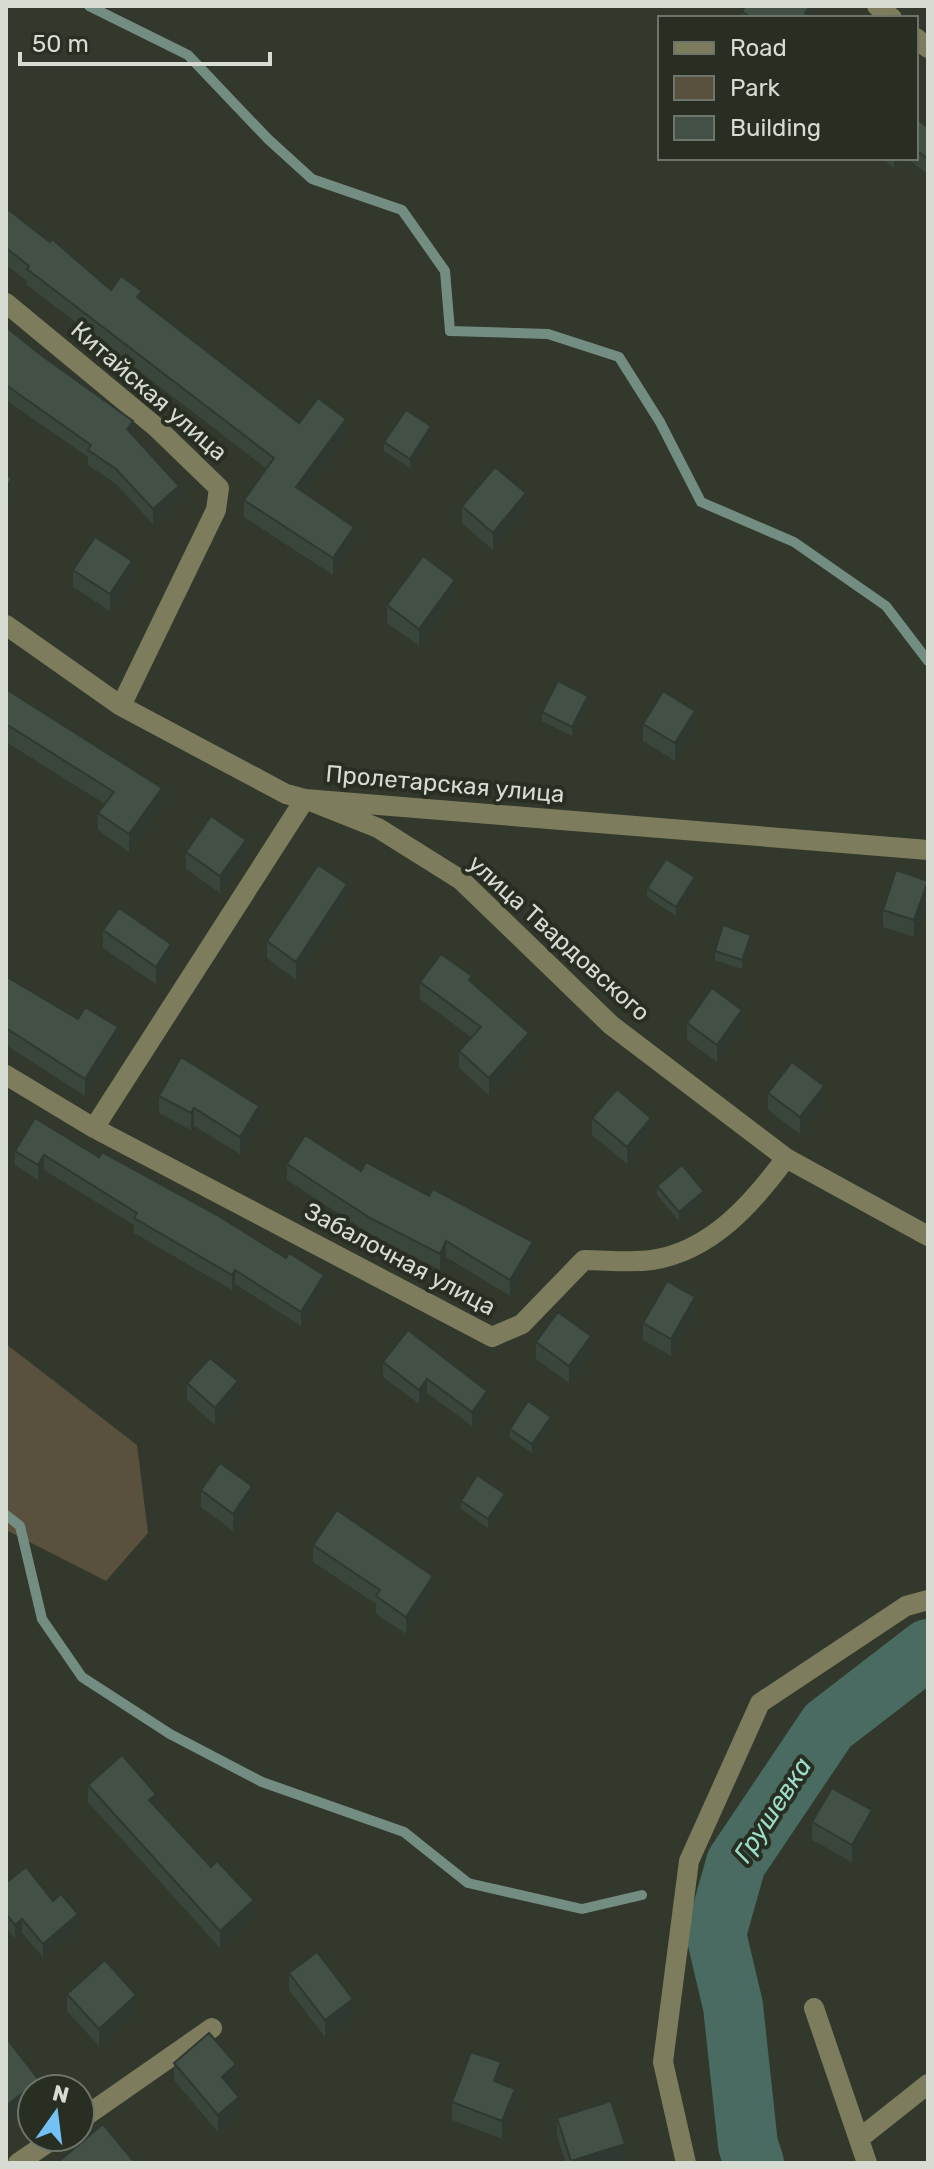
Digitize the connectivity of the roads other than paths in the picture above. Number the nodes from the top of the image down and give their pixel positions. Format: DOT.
graph roads {
  1 [pos="6,303"];
  2 [pos="6,625"];
  3 [pos="121,706"];
  4 [pos="305,799"];
  5 [pos="928,850"];
  6 [pos="6,1075"];
  7 [pos="94,1128"];
  8 [pos="786,1158"];
  9 [pos="928,1236"];
  10 [pos="928,1600"];
  11 [pos="814,2008"];
  12 [pos="212,2028"];
  13 [pos="928,2084"];
  14 [pos="96,2109"];
  15 [pos="860,2138"];
  16 [pos="686,2163"];
  17 [pos="867,2163"];
  1 -- 3 [label="street, Китайская улица"];
  2 -- 3 [label="street, Пролетарская улица"];
  3 -- 4 [label="street, Пролетарская улица"];
  4 -- 5 [label="street, Пролетарская улица"];
  4 -- 7 [label="street"];
  4 -- 8 [label="street, улица Твардовского"];
  6 -- 7 [label="street, Забалочная улица"];
  7 -- 8 [label="street, Забалочная улица"];
  8 -- 9 [label="street, улица Твардовского"];
  10 -- 16 [label="street"];
  11 -- 15 [label="street"];
  12 -- 14 [label="street"];
  13 -- 15 [label="street"];
  15 -- 17 [label="street"];
}
